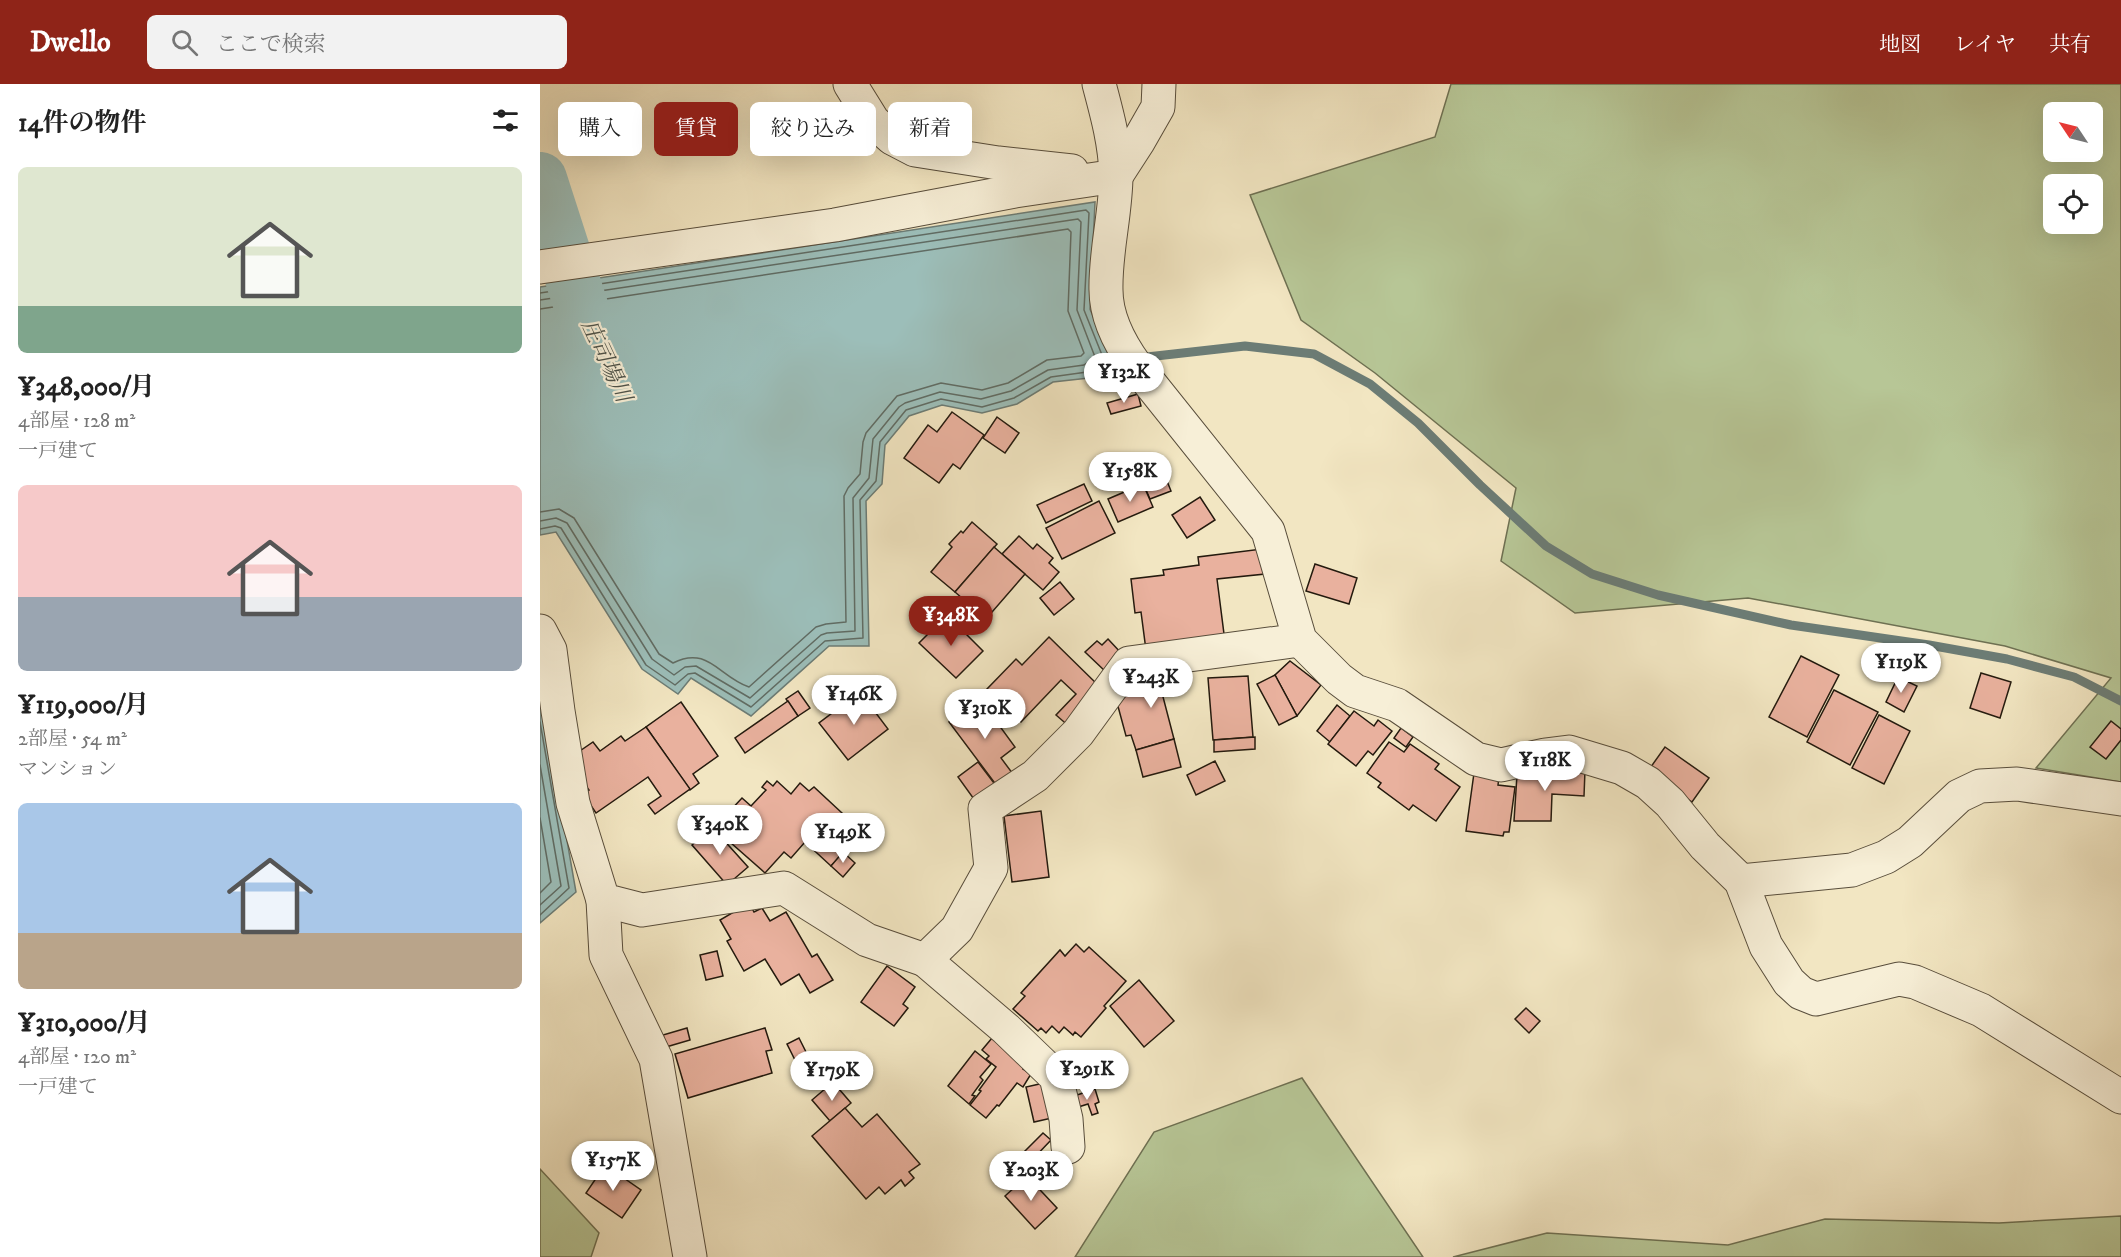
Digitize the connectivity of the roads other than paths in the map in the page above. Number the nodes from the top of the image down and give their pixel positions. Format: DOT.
graph roads {
  1 [pos="850,84"];
  2 [pos="1098,84"];
  3 [pos="1159,84"];
  4 [pos="1116,176"];
  5 [pos="540,267"];
  6 [pos="540,631"];
  7 [pos="1300,640"];
  8 [pos="2121,799"];
  9 [pos="1741,881"];
  10 [pos="603,900"];
  11 [pos="926,960"];
  12 [pos="2121,1097"];
  13 [pos="1068,1147"];
  14 [pos="690,1257"];
  1 -- 4 [label="street"];
  2 -- 4 [label="street"];
  3 -- 4 [label="street"];
  4 -- 5 [label="street"];
  4 -- 7 [label="street"];
  6 -- 10 [label="street"];
  7 -- 9 [label="street"];
  7 -- 11 [label="street"];
  8 -- 9 [label="street"];
  9 -- 12 [label="street"];
  10 -- 11 [label="street"];
  10 -- 14 [label="street"];
  11 -- 13 [label="street"];
}
